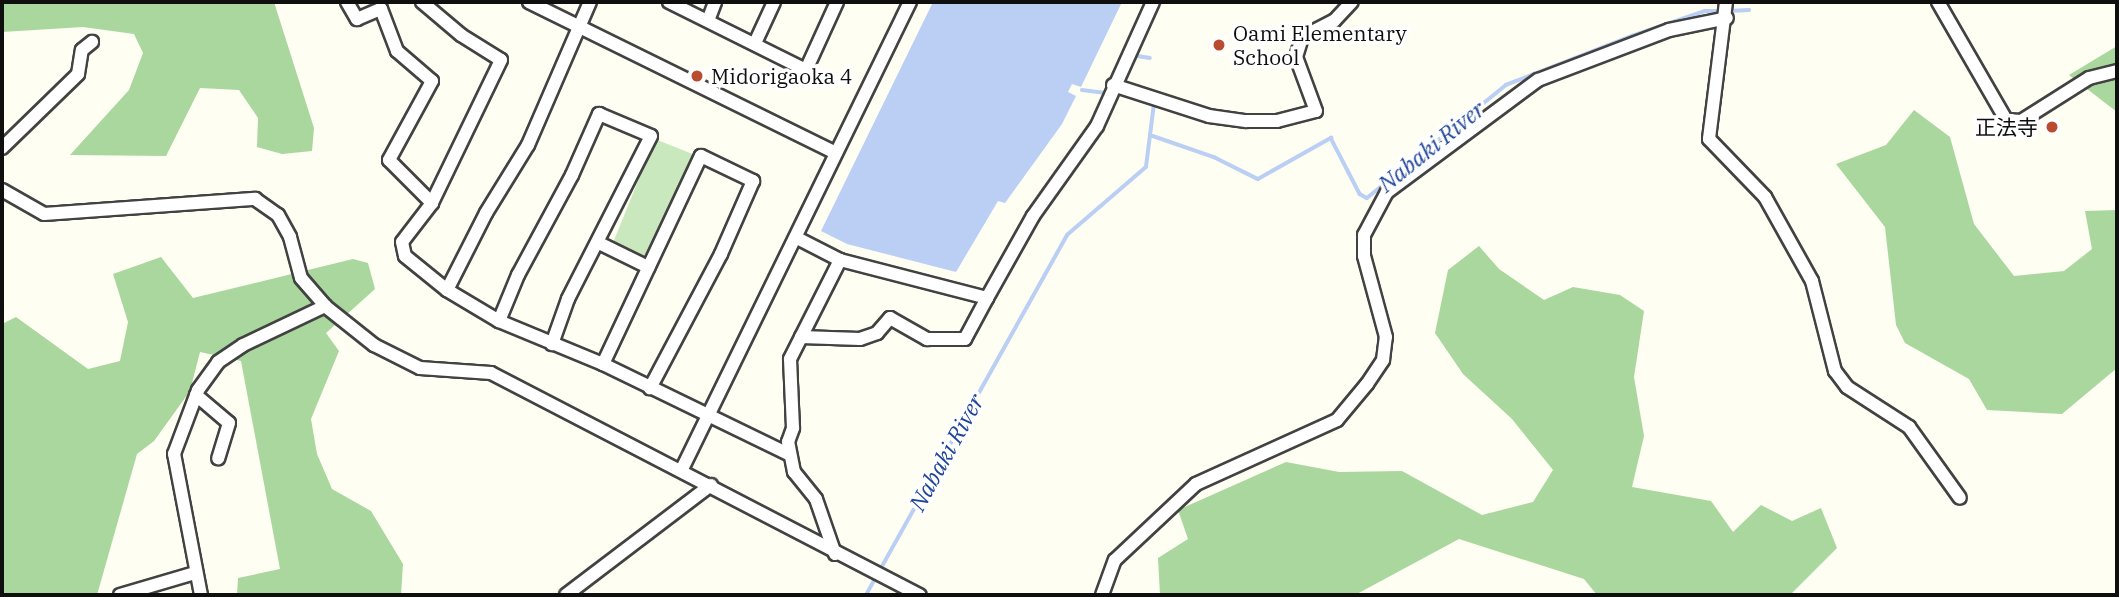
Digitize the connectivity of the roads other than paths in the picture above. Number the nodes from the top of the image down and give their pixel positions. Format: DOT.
graph roads {
  1 [pos="347,2"];
  2 [pos="422,2"];
  3 [pos="529,2"];
  4 [pos="590,2"];
  5 [pos="669,2"];
  6 [pos="715,2"];
  7 [pos="774,2"];
  8 [pos="837,2"];
  9 [pos="910,2"];
  10 [pos="1153,2"];
  11 [pos="1352,2"];
  12 [pos="1726,2"];
  13 [pos="1938,2"];
  14 [pos="709,18"];
  15 [pos="1727,18"];
  16 [pos="578,26"];
  17 [pos="756,41"];
  18 [pos="92,42"];
  19 [pos="2117,71"];
  20 [pos="1113,85"];
  21 [pos="2,148"];
  22 [pos="836,153"];
  23 [pos="2,190"];
  24 [pos="432,203"];
  25 [pos="797,238"];
  26 [pos="598,243"];
  27 [pos="840,260"];
  28 [pos="648,267"];
  29 [pos="447,290"];
  30 [pos="987,298"];
  31 [pos="325,306"];
  32 [pos="499,321"];
  33 [pos="801,337"];
  34 [pos="552,344"];
  35 [pos="603,364"];
  36 [pos="650,387"];
  37 [pos="196,395"];
  38 [pos="710,419"];
  39 [pos="788,454"];
  40 [pos="218,458"];
  41 [pos="682,469"];
  42 [pos="711,485"];
  43 [pos="1960,498"];
  44 [pos="835,554"];
  45 [pos="195,573"];
  46 [pos="120,595"];
  47 [pos="201,595"];
  48 [pos="566,595"];
  49 [pos="920,595"];
  50 [pos="1102,595"];
  1 -- 24 [label="street"];
  2 -- 24 [label="street"];
  3 -- 16 [label="street"];
  4 -- 16 [label="street"];
  5 -- 14 [label="street"];
  6 -- 14 [label="street"];
  7 -- 17 [label="street"];
  8 -- 17 [label="street"];
  9 -- 22 [label="street"];
  10 -- 20 [label="street"];
  11 -- 20 [label="street"];
  12 -- 15 [label="street"];
  13 -- 19 [label="street"];
  14 -- 17 [label="street"];
  15 -- 43 [label="street"];
  15 -- 50 [label="street"];
  16 -- 22 [label="street"];
  16 -- 29 [label="street"];
  18 -- 21 [label="street"];
  20 -- 30 [label="street"];
  22 -- 25 [label="street"];
  23 -- 31 [label="street"];
  24 -- 29 [label="street"];
  25 -- 27 [label="street"];
  25 -- 38 [label="street"];
  26 -- 28 [label="street"];
  26 -- 32 [label="street"];
  26 -- 34 [label="street"];
  27 -- 30 [label="street"];
  27 -- 33 [label="street"];
  28 -- 35 [label="street"];
  28 -- 36 [label="street"];
  29 -- 32 [label="street"];
  30 -- 33 [label="street"];
  31 -- 37 [label="street"];
  31 -- 41 [label="street"];
  32 -- 34 [label="street"];
  33 -- 39 [label="street"];
  34 -- 35 [label="street"];
  35 -- 36 [label="street"];
  36 -- 38 [label="street"];
  37 -- 40 [label="street"];
  37 -- 45 [label="street"];
  38 -- 39 [label="street"];
  38 -- 41 [label="street"];
  39 -- 44 [label="street"];
  41 -- 42 [label="street"];
  42 -- 44 [label="street"];
  42 -- 48 [label="street"];
  44 -- 49 [label="street"];
  45 -- 46 [label="street"];
  45 -- 47 [label="street"];
}
